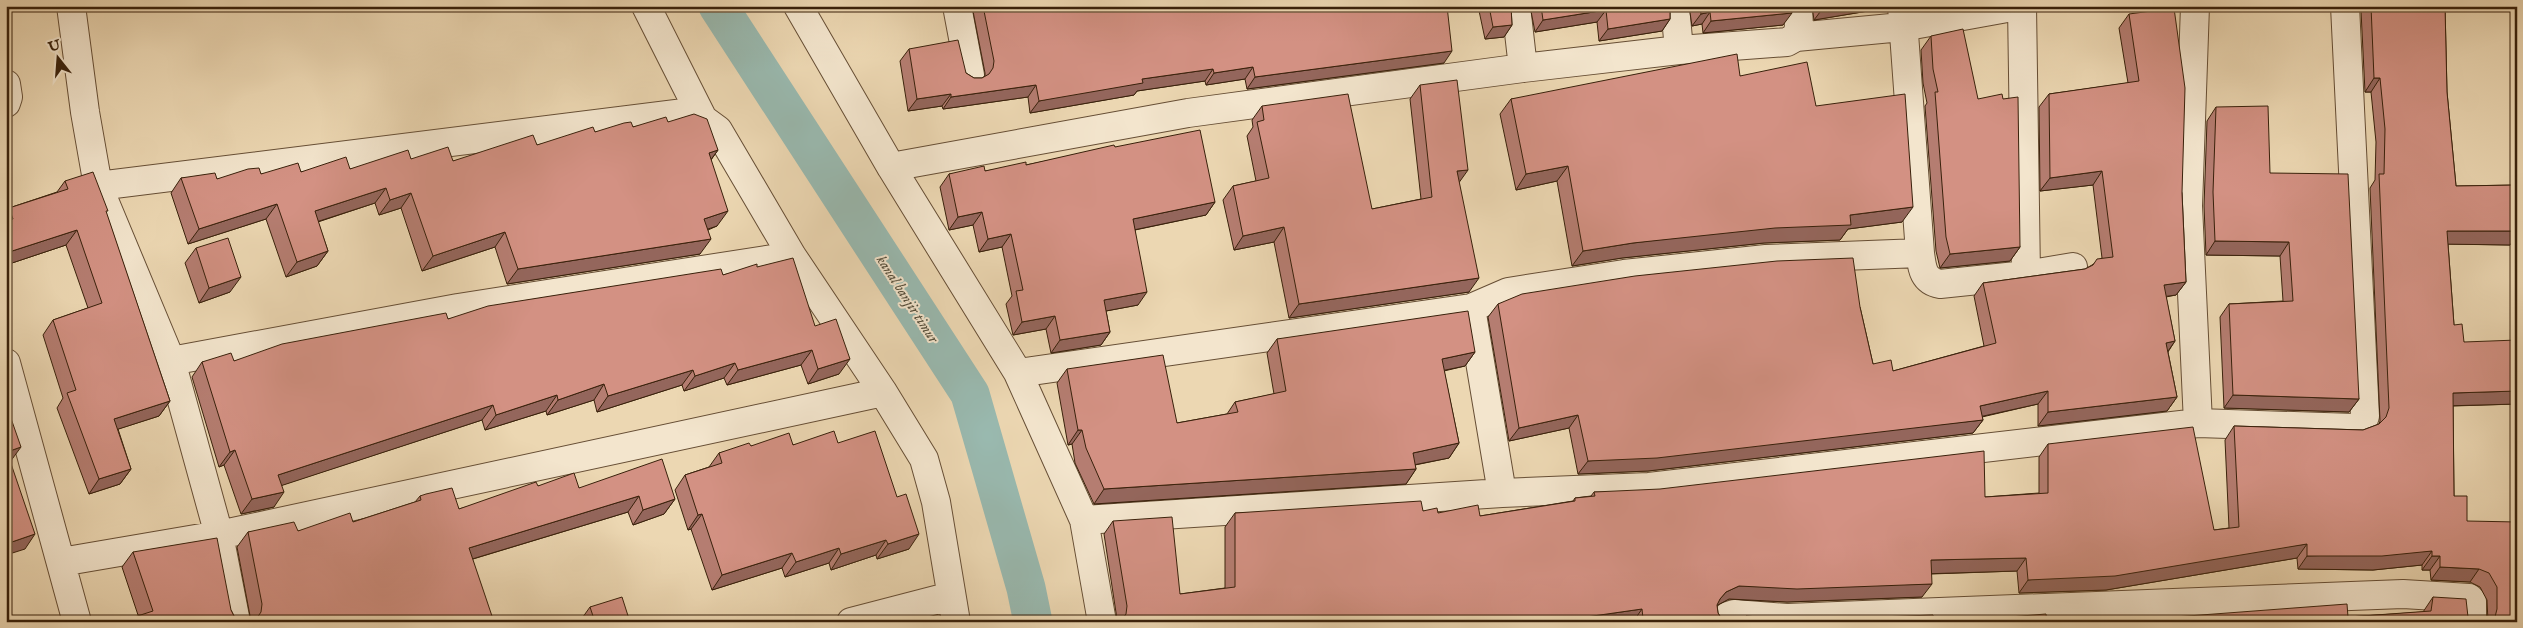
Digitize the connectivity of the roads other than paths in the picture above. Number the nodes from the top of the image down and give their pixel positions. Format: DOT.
graph roads {
  1 [pos="71,6"];
  2 [pos="646,6"];
  3 [pos="798,6"];
  4 [pos="957,6"];
  5 [pos="1516,6"];
  6 [pos="1675,6"];
  7 [pos="1798,6"];
  8 [pos="2018,6"];
  9 [pos="2022,6"];
  10 [pos="2195,6"];
  11 [pos="2345,6"];
  12 [pos="1902,17"];
  13 [pos="1796,37"];
  14 [pos="1679,50"];
  15 [pos="1523,68"];
  16 [pos="970,74"];
  17 [pos="6,84"];
  18 [pos="6,103"];
  19 [pos="703,119"];
  20 [pos="891,167"];
  21 [pos="98,186"];
  22 [pos="1920,253"];
  23 [pos="792,256"];
  24 [pos="2073,267"];
  25 [pos="2026,276"];
  26 [pos="1470,308"];
  27 [pos="171,361"];
  28 [pos="6,363"];
  29 [pos="1018,373"];
  30 [pos="883,392"];
  31 [pos="2198,423"];
  32 [pos="1502,494"];
  33 [pos="1084,520"];
  34 [pos="219,535"];
  35 [pos="61,562"];
  36 [pos="953,609"];
  37 [pos="77,622"];
  38 [pos="236,622"];
  39 [pos="851,622"];
  40 [pos="1102,622"];
  41 [pos="1723,622"];
  42 [pos="2472,622"];
  1 -- 21 [label="street"];
  2 -- 19 [label="street"];
  3 -- 20 [label="street"];
  4 -- 16 [label="street"];
  5 -- 15 [label="street"];
  6 -- 14 [label="street"];
  7 -- 13 [label="street"];
  8 -- 12 [label="street"];
  9 -- 25 [label="street"];
  10 -- 31 [label="street"];
  11 -- 31 [label="street"];
  12 -- 13 [label="street"];
  12 -- 22 [label="street"];
  13 -- 14 [label="street"];
  14 -- 15 [label="street"];
  15 -- 20 [label="street"];
  17 -- 18 [label="street"];
  19 -- 21 [label="street"];
  19 -- 23 [label="street"];
  20 -- 29 [label="street"];
  21 -- 27 [label="street"];
  22 -- 25 [label="street"];
  22 -- 26 [label="street"];
  23 -- 27 [label="street"];
  23 -- 30 [label="street"];
  24 -- 25 [label="street"];
  26 -- 29 [label="street"];
  26 -- 32 [label="street"];
  27 -- 34 [label="street"];
  28 -- 35 [label="street"];
  29 -- 33 [label="street"];
  30 -- 34 [label="street"];
  30 -- 36 [label="street"];
  31 -- 32 [label="street"];
  32 -- 33 [label="street"];
  33 -- 40 [label="street"];
  34 -- 35 [label="street"];
  34 -- 38 [label="street"];
  35 -- 37 [label="street"];
  36 -- 39 [label="street"];
  41 -- 42 [label="street"];
}
